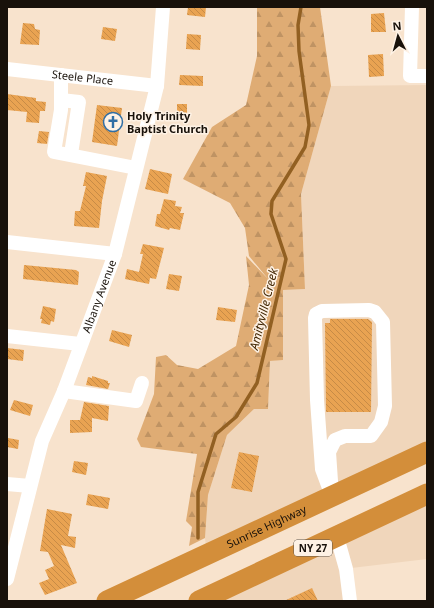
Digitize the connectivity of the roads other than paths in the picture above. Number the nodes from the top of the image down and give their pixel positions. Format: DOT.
graph roads {
  1 [pos="163,7"];
  2 [pos="412,7"];
  3 [pos="7,69"];
  4 [pos="61,75"];
  5 [pos="427,76"];
  6 [pos="157,86"];
  7 [pos="136,168"];
  8 [pos="7,242"];
  9 [pos="115,254"];
  10 [pos="7,336"];
  11 [pos="80,344"];
  12 [pos="142,383"];
  13 [pos="64,391"];
  14 [pos="427,452"];
  15 [pos="7,484"];
  16 [pos="30,486"];
  17 [pos="427,494"];
  18 [pos="332,496"];
  19 [pos="337,537"];
  20 [pos="7,579"];
  21 [pos="107,601"];
  22 [pos="199,601"];
  23 [pos="350,601"];
  1 -- 6 [label="street, Albany Avenue"];
  2 -- 5 [label="street"];
  3 -- 4 [label="street, Steele Place"];
  4 -- 6 [label="street, Steele Place"];
  4 -- 7 [label="street"];
  6 -- 7 [label="street, Albany Avenue"];
  7 -- 9 [label="street, Albany Avenue"];
  8 -- 9 [label="street"];
  9 -- 11 [label="street, Albany Avenue"];
  10 -- 11 [label="street"];
  11 -- 13 [label="street, Albany Avenue"];
  12 -- 13 [label="street"];
  13 -- 16 [label="street, Albany Avenue"];
  14 -- 18 [label="highway, Sunrise Highway"];
  15 -- 16 [label="street"];
  16 -- 20 [label="street, Albany Avenue"];
  17 -- 19 [label="highway, NY 27"];
  18 -- 18 [label="street"];
  18 -- 21 [label="highway, Sunrise Highway"];
  19 -- 22 [label="highway, NY 27"];
  19 -- 23 [label="street"];
}
